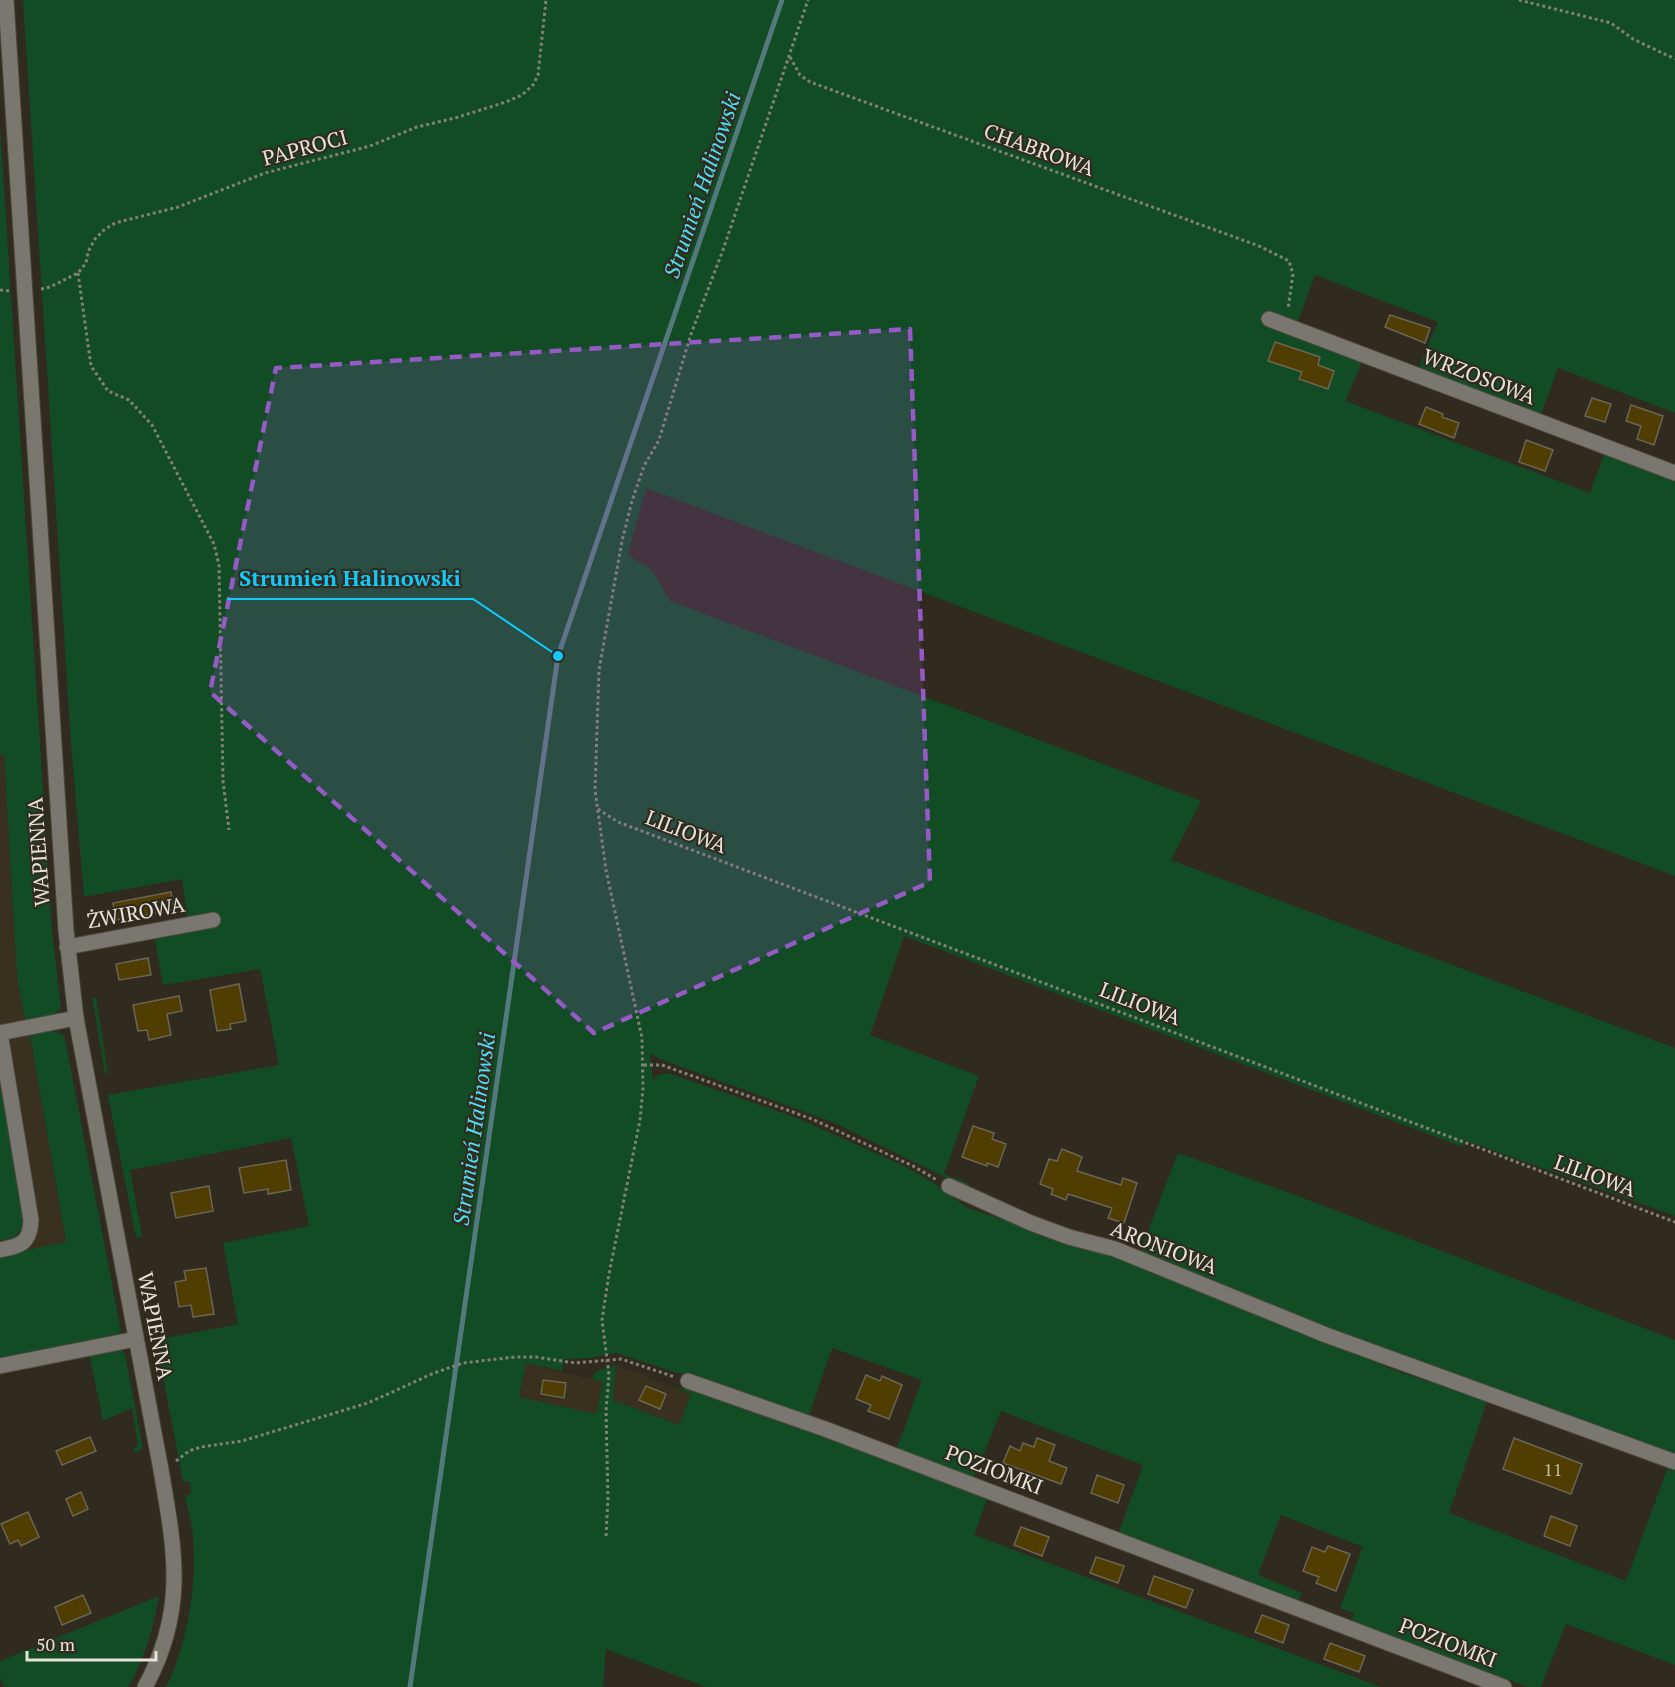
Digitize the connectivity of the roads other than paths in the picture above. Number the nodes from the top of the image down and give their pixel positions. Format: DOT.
graph roads {
  1 [pos="6,0"];
  2 [pos="1269,319"];
  3 [pos="1675,473"];
  4 [pos="213,920"];
  5 [pos="68,947"];
  6 [pos="76,1018"];
  7 [pos="0,1037"];
  8 [pos="949,1186"];
  9 [pos="0,1250"];
  10 [pos="136,1339"];
  11 [pos="0,1366"];
  12 [pos="688,1382"];
  13 [pos="1675,1462"];
  14 [pos="145,1687"];
  15 [pos="1504,1687"];
  1 -- 5 [label="street, WAPIENNA"];
  2 -- 3 [label="street, WRZOSOWA"];
  4 -- 5 [label="street, ŻWIROWA"];
  5 -- 6 [label="street, WAPIENNA"];
  6 -- 7 [label="street"];
  6 -- 10 [label="street, WAPIENNA"];
  7 -- 9 [label="street"];
  8 -- 13 [label="street, ARONIOWA"];
  10 -- 11 [label="street"];
  10 -- 14 [label="street, WAPIENNA"];
  12 -- 15 [label="street, POZIOMKI"];
}
